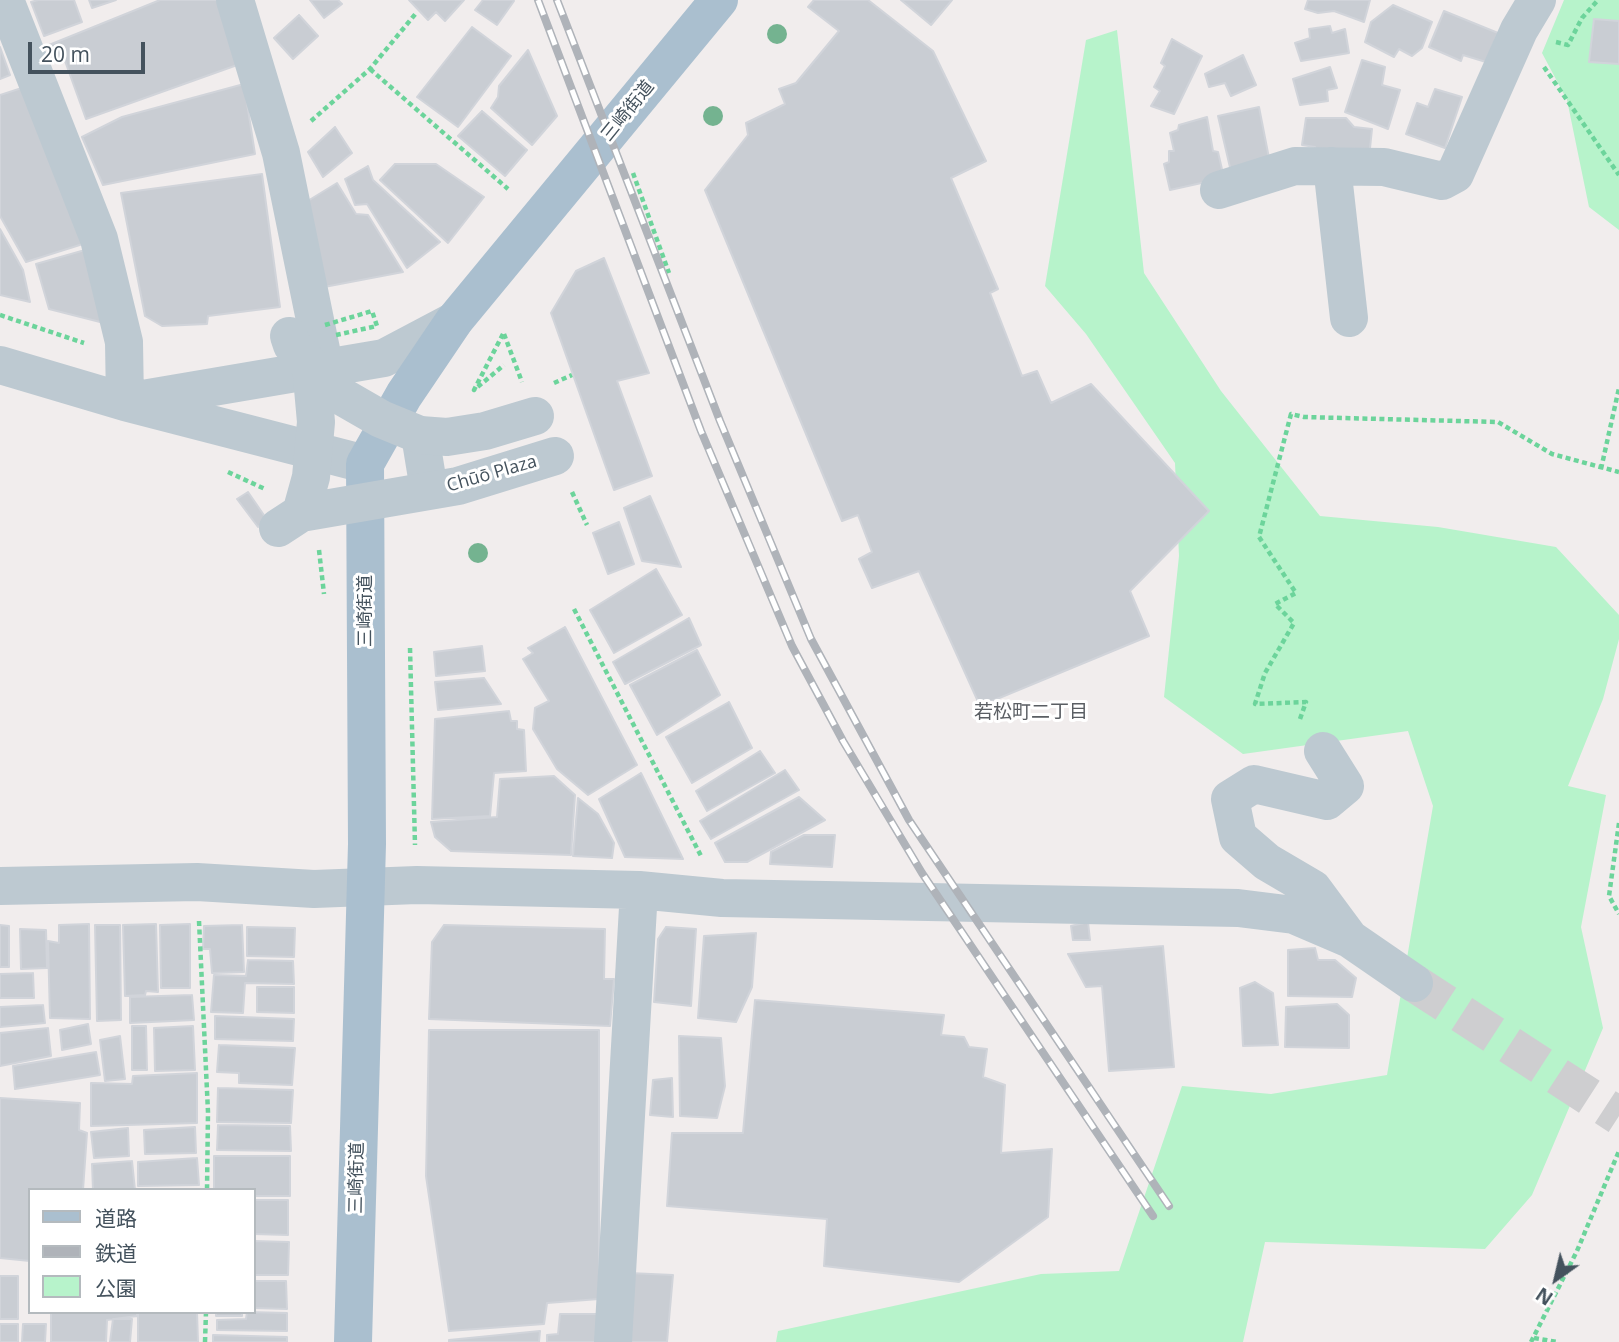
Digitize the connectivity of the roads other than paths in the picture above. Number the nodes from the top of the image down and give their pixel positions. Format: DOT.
graph roads {
  1 [pos="5,0"];
  2 [pos="235,0"];
  3 [pos="719,0"];
  4 [pos="1528,15"];
  5 [pos="1332,166"];
  6 [pos="1219,190"];
  7 [pos="1349,318"];
  8 [pos="454,321"];
  9 [pos="314,352"];
  10 [pos="0,365"];
  11 [pos="529,399"];
  12 [pos="125,402"];
  13 [pos="420,435"];
  14 [pos="365,464"];
  15 [pos="561,469"];
  16 [pos="429,490"];
  17 [pos="1323,751"];
  18 [pos="0,886"];
  19 [pos="365,887"];
  20 [pos="639,890"];
  21 [pos="1350,939"];
  22 [pos="1414,983"];
  23 [pos="353,1342"];
  24 [pos="613,1342"];
  1 -- 12 [label="street"];
  2 -- 9 [label="street"];
  3 -- 8 [label="main road, 三崎街道"];
  4 -- 5 [label="street"];
  5 -- 6 [label="street"];
  5 -- 7 [label="street"];
  8 -- 9 [label="street"];
  8 -- 14 [label="main road, 三崎街道"];
  9 -- 12 [label="street"];
  9 -- 13 [label="street, bridge"];
  9 -- 16 [label="street, Chūō Plaza, bridge"];
  10 -- 12 [label="street"];
  11 -- 13 [label="street, bridge"];
  12 -- 14 [label="street"];
  13 -- 16 [label="street, Chūō Plaza"];
  14 -- 19 [label="main road, 三崎街道"];
  15 -- 16 [label="street, Chūō Plaza, bridge"];
  17 -- 21 [label="street"];
  18 -- 19 [label="street"];
  19 -- 20 [label="street"];
  19 -- 23 [label="main road, 三崎街道"];
  20 -- 21 [label="street"];
  20 -- 24 [label="street"];
  21 -- 22 [label="street"];
}
